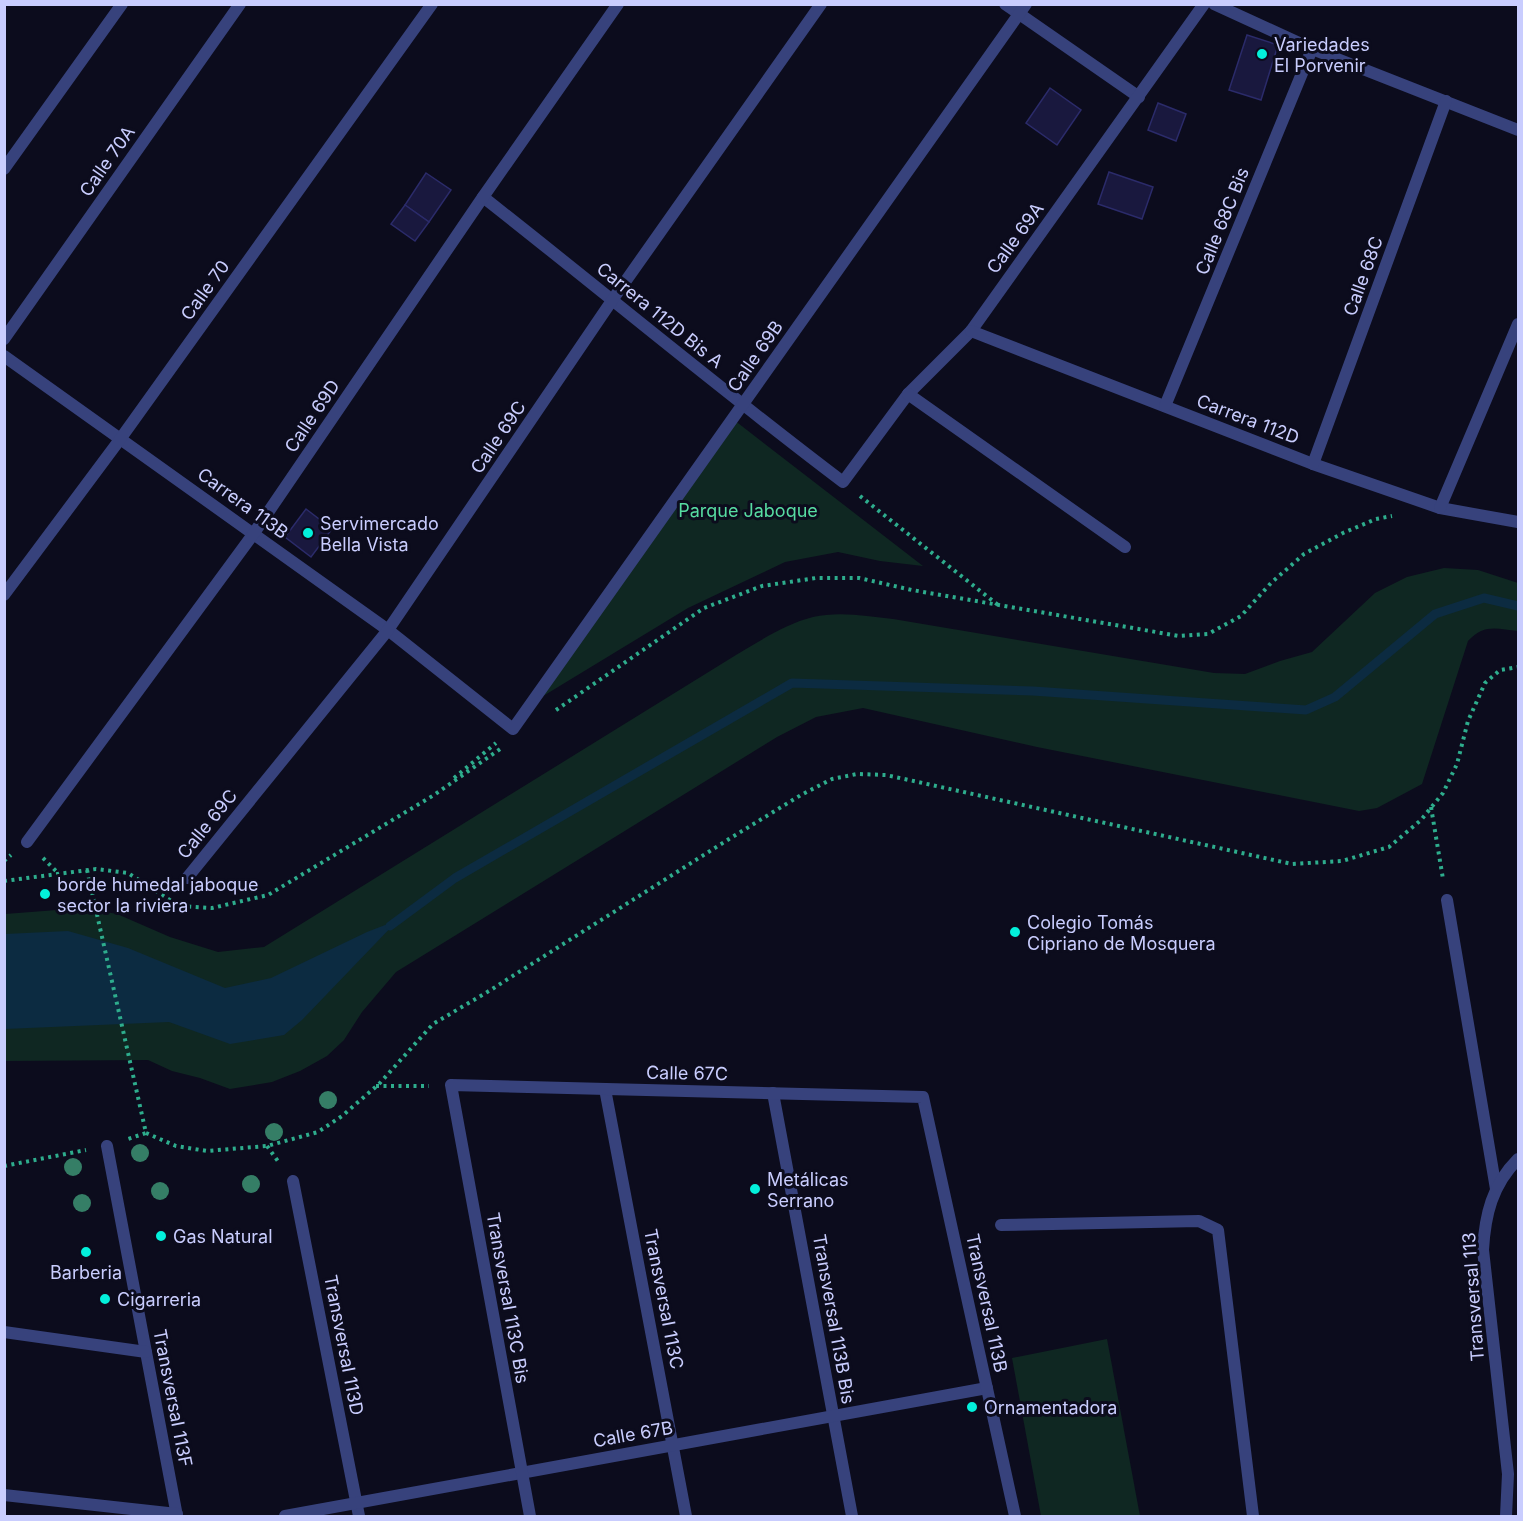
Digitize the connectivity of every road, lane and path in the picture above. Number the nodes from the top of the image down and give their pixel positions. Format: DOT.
graph roads {
  1 [pos="122,4"];
  2 [pos="240,4"];
  3 [pos="432,4"];
  4 [pos="618,4"];
  5 [pos="821,4"];
  6 [pos="1005,4"];
  7 [pos="1204,4"];
  8 [pos="1214,4"];
  9 [pos="1022,10"];
  10 [pos="1312,49"];
  11 [pos="1139,97"];
  12 [pos="1446,101"];
  13 [pos="1518,130"];
  14 [pos="4,169"];
  15 [pos="483,197"];
  16 [pos="614,299"];
  17 [pos="1518,324"];
  18 [pos="971,331"];
  19 [pos="4,339"];
  20 [pos="4,356"];
  21 [pos="908,394"];
  22 [pos="742,406"];
  23 [pos="1165,406"];
  24 [pos="121,438"];
  25 [pos="1313,464"];
  26 [pos="843,482"];
  27 [pos="1440,508"];
  28 [pos="1397,515"];
  29 [pos="1518,522"];
  30 [pos="254,533"];
  31 [pos="1125,547"];
  32 [pos="4,595"];
  33 [pos="998,605"];
  34 [pos="388,630"];
  35 [pos="1518,667"];
  36 [pos="549,715"];
  37 [pos="513,729"];
  38 [pos="511,742"];
  39 [pos="434,795"];
  40 [pos="1431,807"];
  41 [pos="27,842"];
  42 [pos="87,870"];
  43 [pos="187,878"];
  44 [pos="4,881"];
  45 [pos="1447,900"];
  46 [pos="451,1085"];
  47 [pos="375,1086"];
  48 [pos="605,1089"];
  49 [pos="773,1093"];
  50 [pos="923,1096"];
  51 [pos="141,1111"];
  52 [pos="146,1133"];
  53 [pos="107,1146"];
  54 [pos="1518,1159"];
  55 [pos="293,1181"];
  56 [pos="1496,1189"];
  57 [pos="1001,1225"];
  58 [pos="4,1332"];
  59 [pos="146,1352"];
  60 [pos="987,1388"];
  61 [pos="833,1416"];
  62 [pos="673,1445"];
  63 [pos="522,1473"];
  64 [pos="4,1494"];
  65 [pos="357,1503"];
  66 [pos="177,1515"];
  67 [pos="285,1516"];
  68 [pos="359,1516"];
  69 [pos="530,1516"];
  70 [pos="686,1516"];
  71 [pos="852,1516"];
  72 [pos="1015,1516"];
  73 [pos="1253,1516"];
  74 [pos="1506,1516"];
  1 -- 14 [label="street"];
  2 -- 19 [label="street, Calle 70A"];
  3 -- 24 [label="street, Calle 70"];
  4 -- 15 [label="street, Calle 69D"];
  5 -- 16 [label="street, Calle 69C"];
  6 -- 9 [label="street"];
  7 -- 11 [label="street, Calle 69A"];
  8 -- 10 [label="street"];
  9 -- 11 [label="street"];
  9 -- 22 [label="street, Calle 69B"];
  10 -- 12 [label="street"];
  10 -- 23 [label="street, Calle 68C Bis"];
  11 -- 18 [label="street, Calle 69A"];
  12 -- 13 [label="street"];
  12 -- 25 [label="street, Calle 68C"];
  15 -- 16 [label="street, Carrera 112D Bis A"];
  15 -- 30 [label="street, Calle 69D"];
  16 -- 22 [label="street, Carrera 112D Bis A"];
  16 -- 34 [label="street, Calle 69C"];
  17 -- 27 [label="street"];
  18 -- 21 [label="street, Calle 69A"];
  18 -- 23 [label="street, Carrera 112D"];
  20 -- 24 [label="street, Carrera 113B"];
  21 -- 26 [label="street, Calle 69A"];
  21 -- 31 [label="street"];
  22 -- 26 [label="street, Carrera 112D Bis A"];
  22 -- 37 [label="street, Calle 69B"];
  23 -- 25 [label="street, Carrera 112D"];
  24 -- 30 [label="street, Carrera 113B"];
  24 -- 32 [label="street, Calle 70"];
  25 -- 27 [label="street, Carrera 112D"];
  26 -- 33 [label="path"];
  27 -- 29 [label="street, Carrera 112D"];
  28 -- 33 [label="path"];
  30 -- 34 [label="street, Carrera 113B"];
  30 -- 41 [label="street, Calle 69D"];
  33 -- 36 [label="path"];
  34 -- 37 [label="street, Carrera 113B"];
  34 -- 43 [label="street, Calle 69C"];
  35 -- 40 [label="path"];
  37 -- 39 [label="path"];
  38 -- 39 [label="path"];
  39 -- 42 [label="path"];
  40 -- 45 [label="path"];
  40 -- 47 [label="path"];
  42 -- 44 [label="path"];
  42 -- 51 [label="path"];
  45 -- 56 [label="street, Transversal 113"];
  46 -- 47 [label="path"];
  46 -- 48 [label="street, Calle 67C"];
  46 -- 63 [label="street, Transversal 113C Bis"];
  47 -- 52 [label="path"];
  48 -- 49 [label="street, Calle 67C"];
  48 -- 62 [label="street, Transversal 113C"];
  49 -- 50 [label="street, Calle 67C"];
  49 -- 61 [label="street, Transversal 113B Bis"];
  50 -- 60 [label="street, Transversal 113B"];
  53 -- 59 [label="street, Transversal 113F"];
  54 -- 56 [label="street"];
  55 -- 65 [label="street, Transversal 113D"];
  56 -- 74 [label="street, Transversal 113"];
  57 -- 73 [label="street"];
  58 -- 59 [label="street"];
  59 -- 66 [label="street, Transversal 113F"];
  60 -- 61 [label="street, Calle 67B"];
  60 -- 72 [label="street, Transversal 113B"];
  61 -- 62 [label="street, Calle 67B"];
  61 -- 71 [label="street, Transversal 113B Bis"];
  62 -- 63 [label="street, Calle 67B"];
  62 -- 70 [label="street, Transversal 113C"];
  63 -- 65 [label="street, Calle 67B"];
  63 -- 69 [label="street, Transversal 113C Bis"];
  64 -- 66 [label="street"];
  65 -- 67 [label="street, Calle 67B"];
  65 -- 68 [label="street, Transversal 113D"];
}
